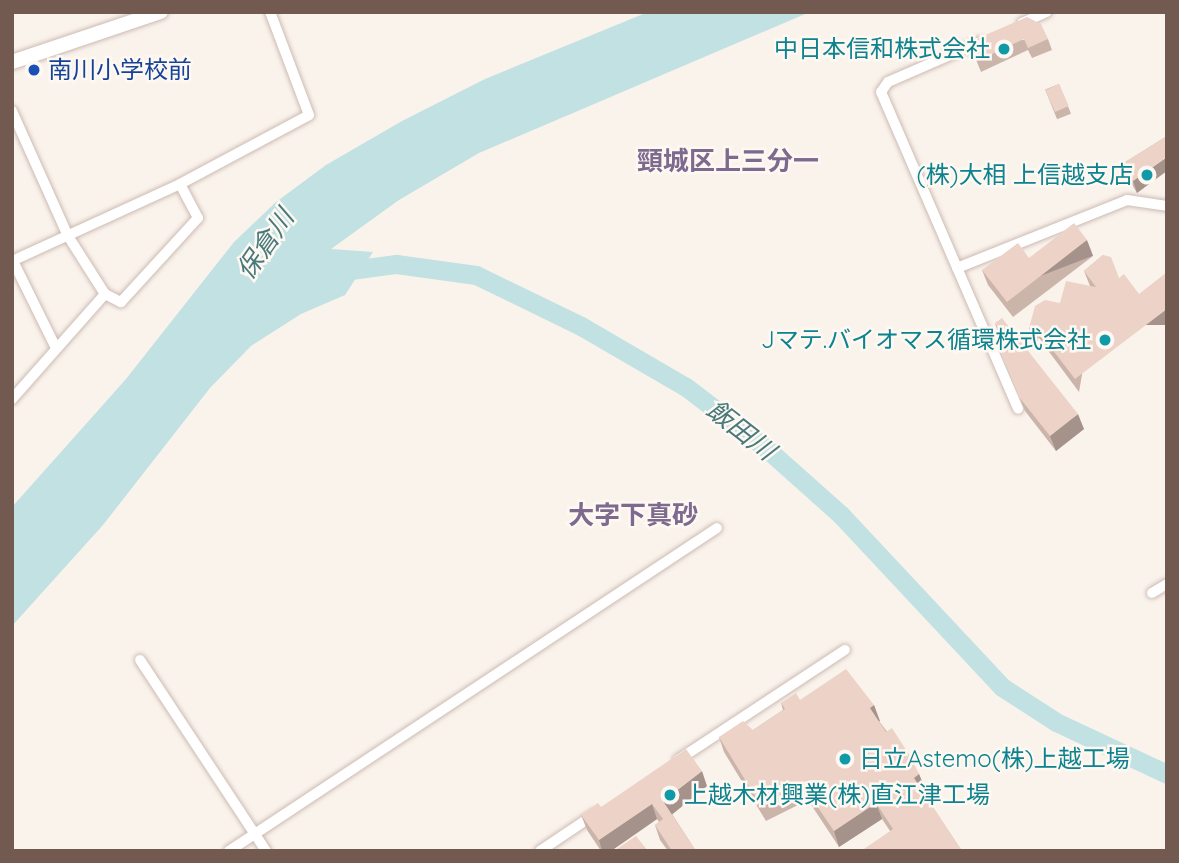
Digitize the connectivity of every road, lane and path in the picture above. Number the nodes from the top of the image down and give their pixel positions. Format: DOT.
graph roads {
  1 [pos="161,12"];
  2 [pos="270,12"];
  3 [pos="1047,12"];
  4 [pos="1010,28"];
  5 [pos="986,39"];
  6 [pos="12,62"];
  7 [pos="12,111"];
  8 [pos="180,184"];
  9 [pos="1167,206"];
  10 [pos="68,236"];
  11 [pos="13,261"];
  12 [pos="957,268"];
  13 [pos="104,294"];
  14 [pos="56,348"];
  15 [pos="13,395"];
  16 [pos="1018,409"];
  17 [pos="717,528"];
  18 [pos="1167,584"];
  19 [pos="1152,593"];
  20 [pos="845,650"];
  21 [pos="140,660"];
  22 [pos="664,769"];
  23 [pos="608,806"];
  24 [pos="255,834"];
  25 [pos="229,851"];
  26 [pos="266,851"];
  27 [pos="540,851"];
  1 -- 6 [label="main road"];
  2 -- 8 [label="street"];
  3 -- 4 [label="street"];
  5 -- 12 [label="street"];
  7 -- 10 [label="street"];
  8 -- 10 [label="street"];
  8 -- 13 [label="street"];
  9 -- 12 [label="street"];
  10 -- 11 [label="street"];
  10 -- 13 [label="street"];
  11 -- 14 [label="street"];
  12 -- 16 [label="street"];
  13 -- 14 [label="street"];
  14 -- 15 [label="street"];
  17 -- 24 [label="street"];
  18 -- 19 [label="street"];
  20 -- 22 [label="street"];
  21 -- 24 [label="street"];
  23 -- 27 [label="street"];
  24 -- 25 [label="street"];
  24 -- 26 [label="street"];
}
